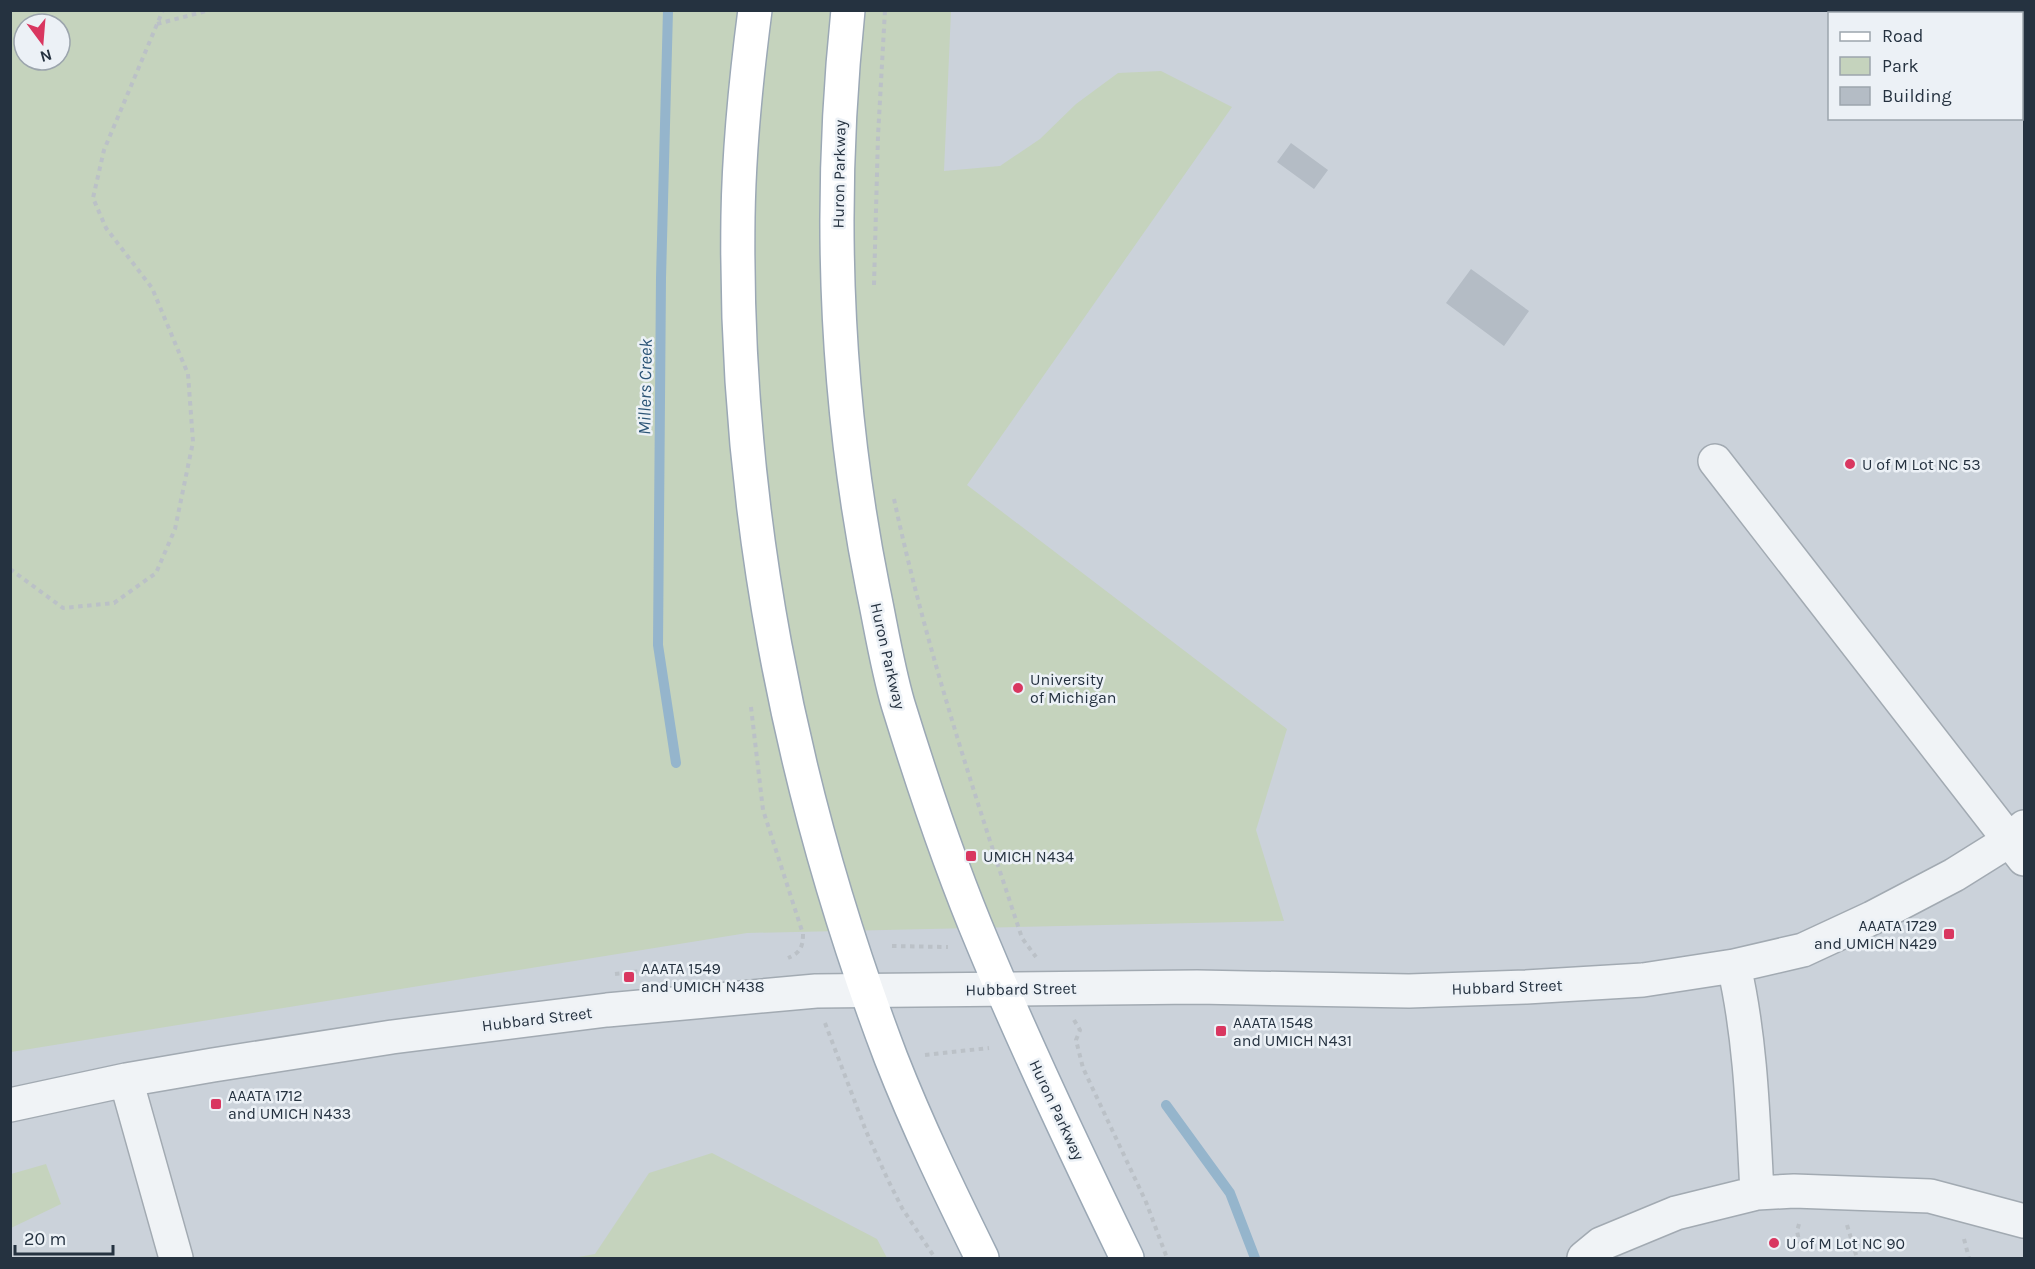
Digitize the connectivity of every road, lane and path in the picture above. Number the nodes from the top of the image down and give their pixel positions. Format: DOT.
graph roads {
  1 [pos="163,10"];
  2 [pos="210,10"];
  3 [pos="755,10"];
  4 [pos="848,10"];
  5 [pos="885,10"];
  6 [pos="157,24"];
  7 [pos="874,294"];
  8 [pos="1715,461"];
  9 [pos="892,489"];
  10 [pos="10,569"];
  11 [pos="763,810"];
  12 [pos="2020,842"];
  13 [pos="892,946"];
  14 [pos="949,947"];
  15 [pos="1033,951"];
  16 [pos="806,954"];
  17 [pos="1734,966"];
  18 [pos="1003,989"];
  19 [pos="867,990"];
  20 [pos="1076,1023"];
  21 [pos="826,1028"];
  22 [pos="989,1048"];
  23 [pos="915,1056"];
  24 [pos="126,1080"];
  25 [pos="10,1104"];
  26 [pos="1756,1193"];
  27 [pos="1800,1217"];
  28 [pos="2025,1221"];
  29 [pos="1800,1245"];
  30 [pos="1598,1254"];
  31 [pos="176,1258"];
  32 [pos="935,1258"];
  33 [pos="982,1258"];
  34 [pos="1127,1258"];
  35 [pos="1167,1258"];
  1 -- 6 [label="path"];
  2 -- 6 [label="path"];
  3 -- 19 [label="main road"];
  4 -- 18 [label="main road, Huron Parkway"];
  5 -- 7 [label="path"];
  6 -- 10 [label="path"];
  8 -- 12 [label="street"];
  9 -- 15 [label="path"];
  11 -- 16 [label="path"];
  12 -- 17 [label="street, Hubbard Street"];
  13 -- 14 [label="path"];
  17 -- 18 [label="street, Hubbard Street"];
  17 -- 26 [label="street"];
  18 -- 19 [label="street, Hubbard Street"];
  18 -- 34 [label="main road, Huron Parkway"];
  19 -- 24 [label="street, Hubbard Street"];
  19 -- 33 [label="main road"];
  20 -- 35 [label="path"];
  21 -- 32 [label="path"];
  22 -- 23 [label="path"];
  24 -- 25 [label="street, Hubbard Street"];
  24 -- 31 [label="street"];
  26 -- 28 [label="street"];
  26 -- 30 [label="street"];
  27 -- 29 [label="path"];
}
